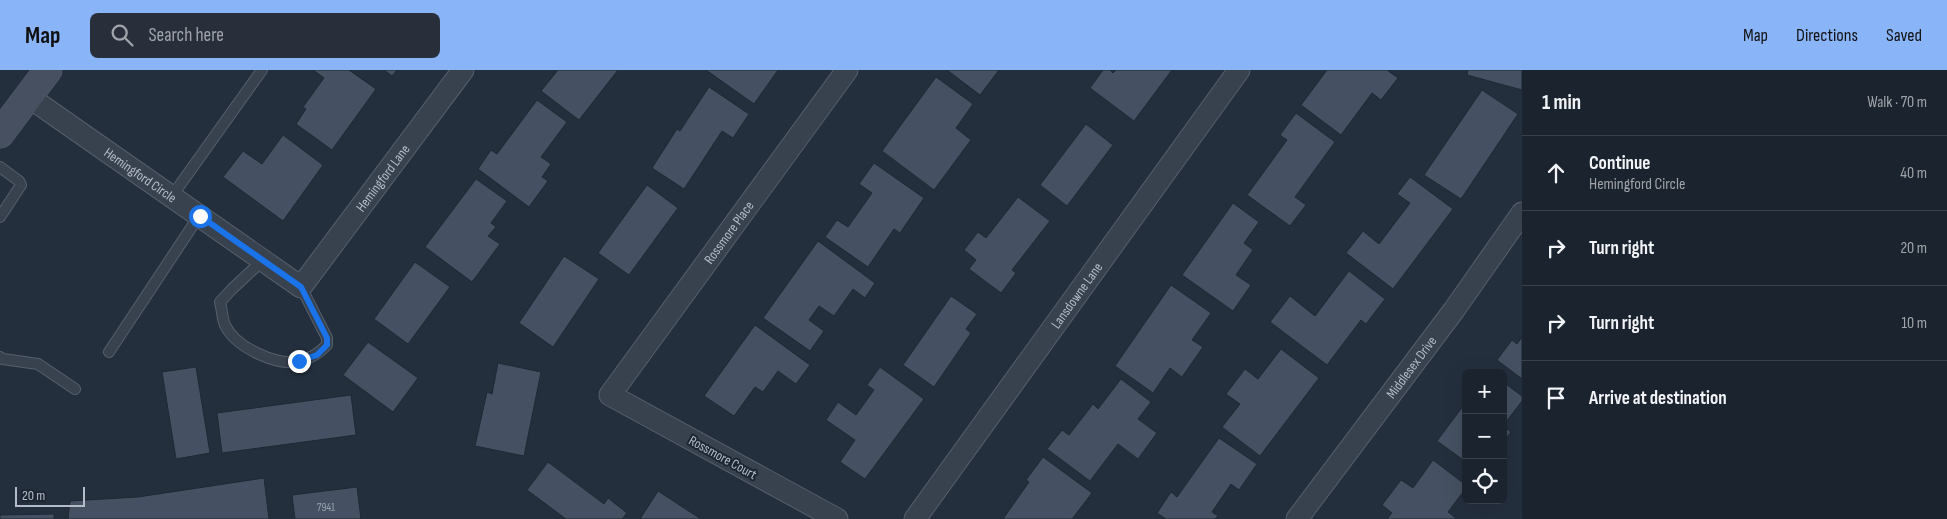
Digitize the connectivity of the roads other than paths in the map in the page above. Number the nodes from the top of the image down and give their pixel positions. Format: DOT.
graph roads {
  1 [pos="48,70"];
  2 [pos="262,70"];
  3 [pos="463,70"];
  4 [pos="847,70"];
  5 [pos="1239,70"];
  6 [pos="29,96"];
  7 [pos="0,134"];
  8 [pos="0,167"];
  9 [pos="172,196"];
  10 [pos="1522,213"];
  11 [pos="200,216"];
  12 [pos="0,217"];
  13 [pos="263,260"];
  14 [pos="301,287"];
  15 [pos="109,352"];
  16 [pos="0,357"];
  17 [pos="75,389"];
  18 [pos="610,395"];
  19 [pos="837,519"];
  20 [pos="915,519"];
  21 [pos="1297,519"];
  1 -- 6 [label="street"];
  2 -- 9 [label="lane"];
  3 -- 14 [label="street, Hemingford Lane"];
  4 -- 18 [label="street, Rossmore Place"];
  5 -- 20 [label="street, Lansdowne Lane"];
  6 -- 7 [label="street"];
  6 -- 9 [label="street, Hemingford Circle"];
  8 -- 12 [label="lane"];
  9 -- 11 [label="street, Hemingford Circle"];
  10 -- 21 [label="street, Middlesex Drive"];
  11 -- 13 [label="street, Hemingford Circle"];
  11 -- 15 [label="lane"];
  13 -- 14 [label="street, Hemingford Circle"];
  13 -- 14 [label="lane"];
  16 -- 17 [label="lane"];
  18 -- 19 [label="street, Rossmore Court"];
}
